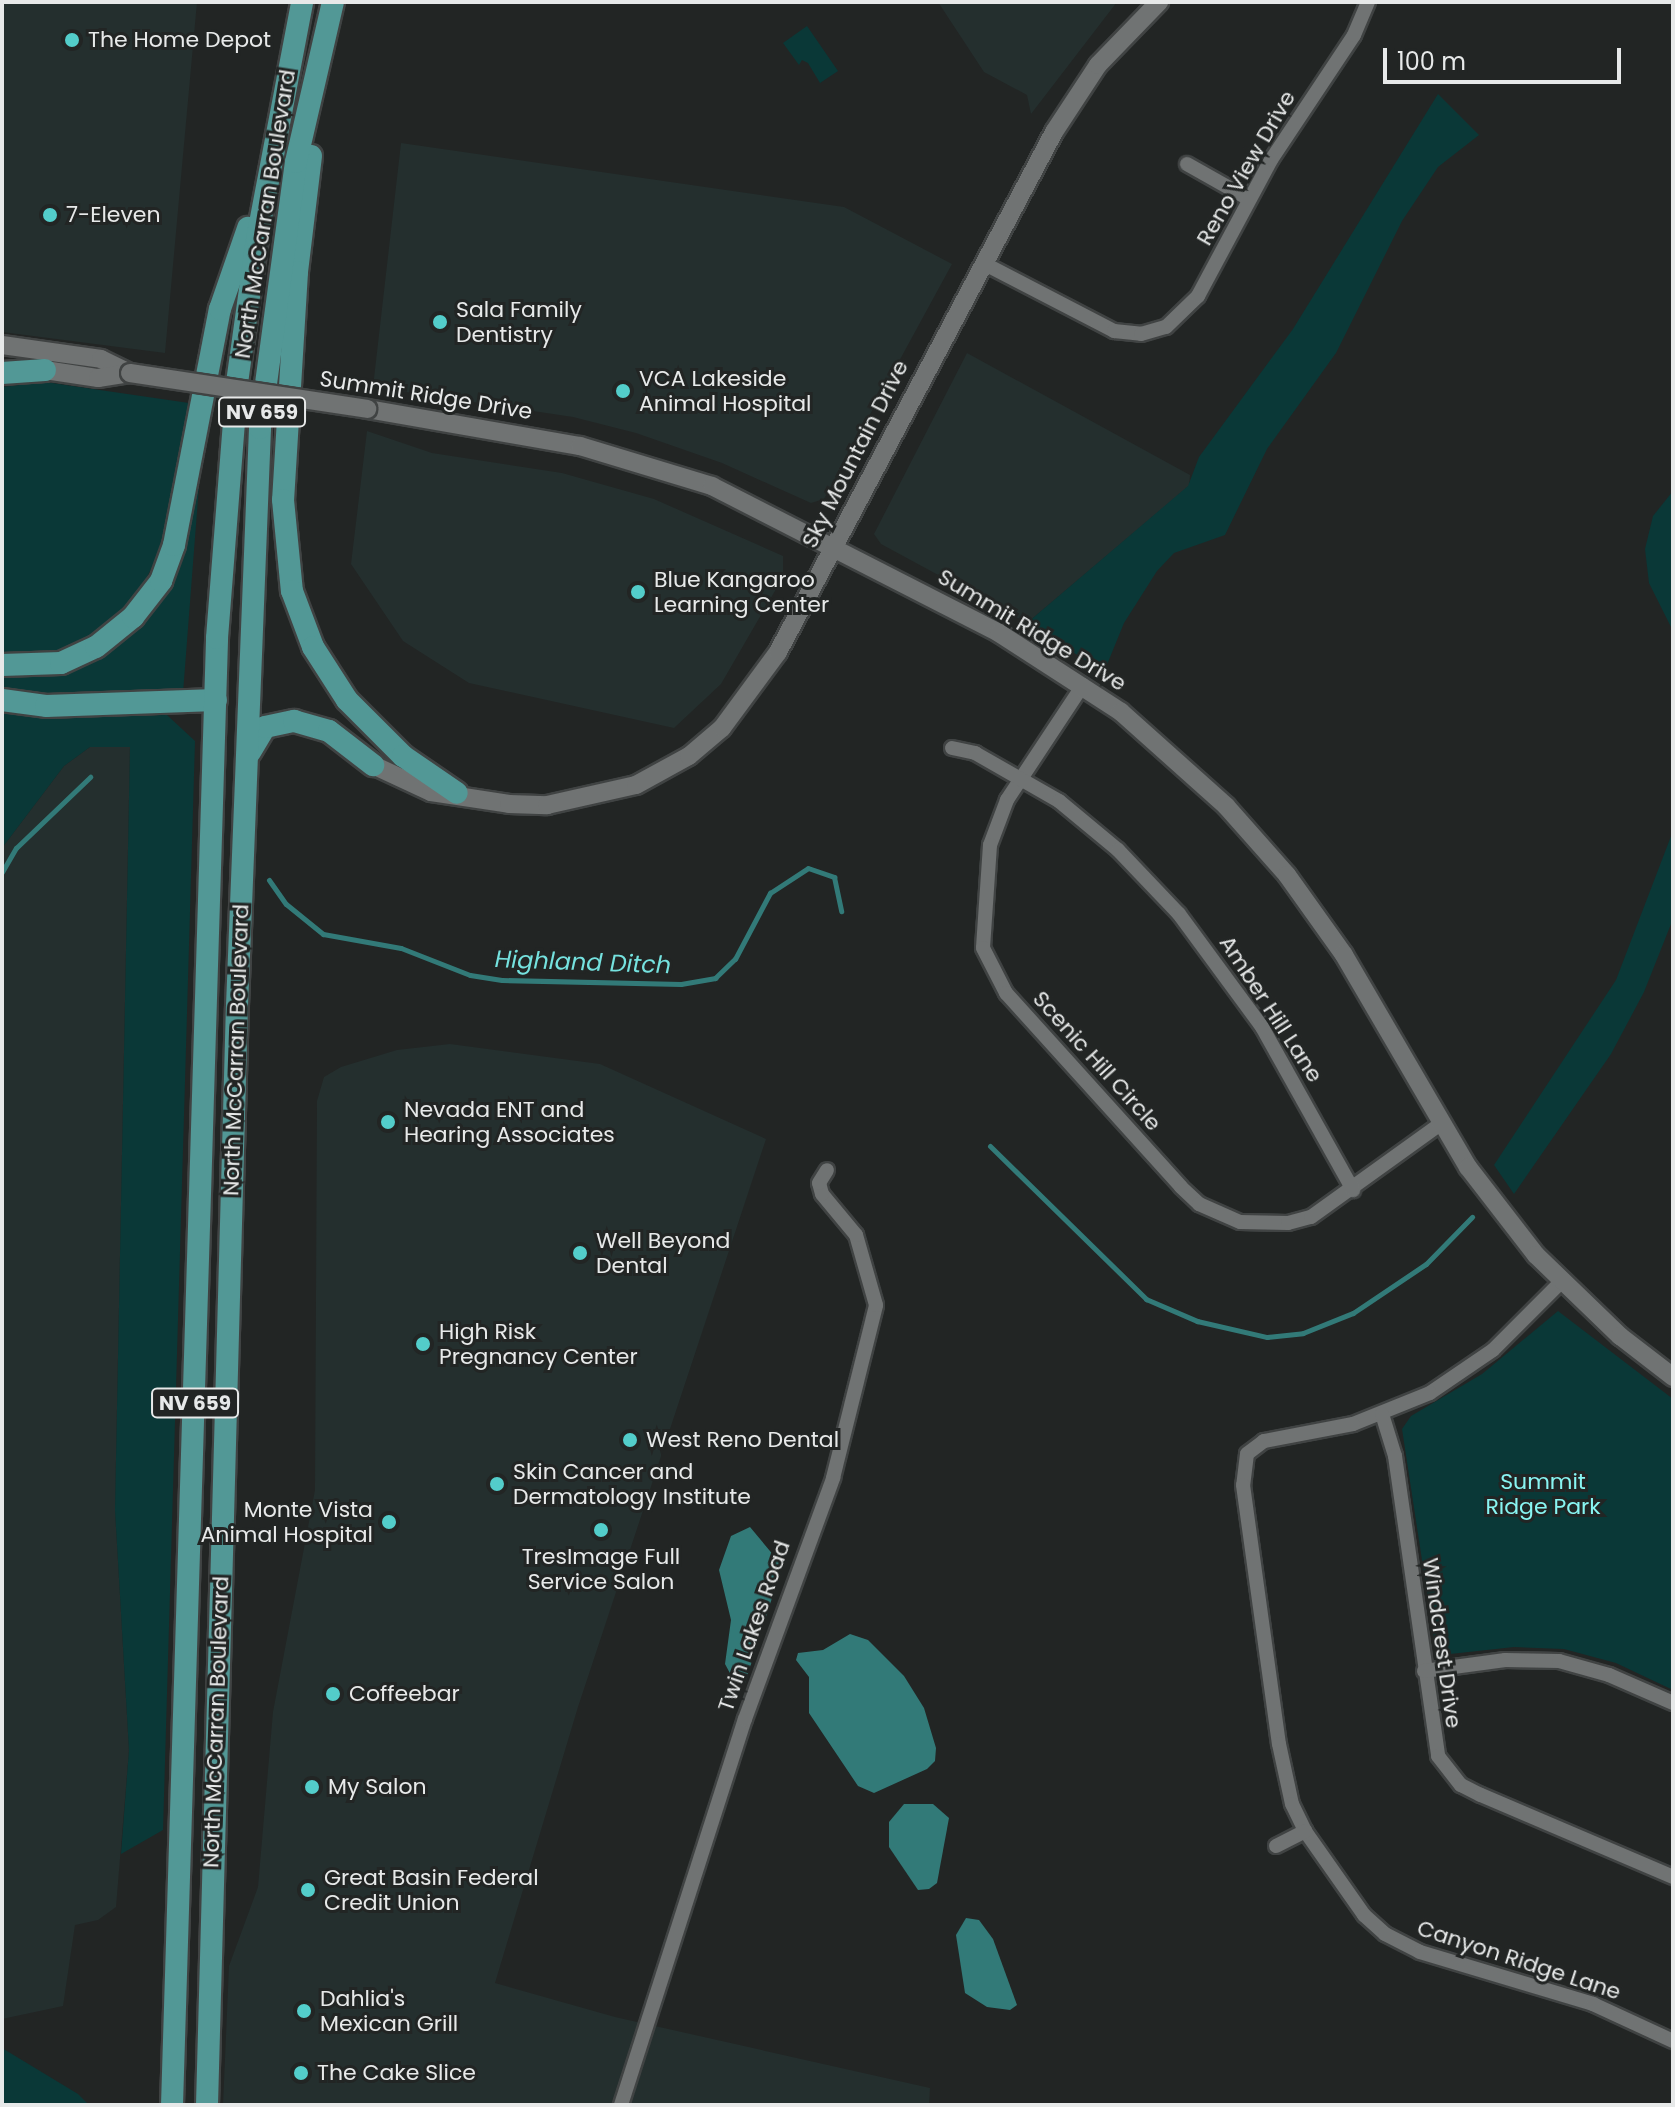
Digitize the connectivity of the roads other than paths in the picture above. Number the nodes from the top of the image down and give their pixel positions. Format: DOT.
graph roads {
  1 [pos="302,2"];
  2 [pos="333,2"];
  3 [pos="1159,2"];
  4 [pos="1368,2"];
  5 [pos="325,44"];
  6 [pos="271,162"];
  7 [pos="1187,164"];
  8 [pos="1249,199"];
  9 [pos="983,263"];
  10 [pos="2,345"];
  11 [pos="2,364"];
  12 [pos="45,370"];
  13 [pos="2,373"];
  14 [pos="130,373"];
  15 [pos="835,545"];
  16 [pos="2,665"];
  17 [pos="1083,685"];
  18 [pos="2,700"];
  19 [pos="216,700"];
  20 [pos="952,748"];
  21 [pos="373,765"];
  22 [pos="1020,777"];
  23 [pos="246,785"];
  24 [pos="457,793"];
  25 [pos="1442,1123"];
  26 [pos="827,1170"];
  27 [pos="1353,1190"];
  28 [pos="1561,1282"];
  29 [pos="1673,1377"];
  30 [pos="1382,1414"];
  31 [pos="1424,1671"];
  32 [pos="1673,1703"];
  33 [pos="1305,1831"];
  34 [pos="1276,1846"];
  35 [pos="1673,1877"];
  36 [pos="209,1980"];
  37 [pos="175,1982"];
  38 [pos="1673,2041"];
  39 [pos="172,2105"];
  40 [pos="207,2105"];
  41 [pos="621,2105"];
  1 -- 6 [label="main road, North McCarran Boulevard / NV 659"];
  2 -- 5 [label="main road, North McCarran Boulevard / NV 659"];
  3 -- 9 [label="street, Sky Mountain Drive"];
  4 -- 8 [label="street, Reno View Drive"];
  5 -- 23 [label="main road, North McCarran Boulevard / NV 659"];
  5 -- 24 [label="main road"];
  6 -- 16 [label="main road"];
  6 -- 19 [label="main road, North McCarran Boulevard / NV 659"];
  7 -- 8 [label="street"];
  8 -- 9 [label="street, Reno View Drive"];
  9 -- 15 [label="street, Sky Mountain Drive"];
  10 -- 14 [label="street, Summit Ridge Drive"];
  11 -- 12 [label="street, Summit Ridge Drive"];
  12 -- 13 [label="main road"];
  12 -- 14 [label="street, Summit Ridge Drive"];
  14 -- 15 [label="street, Summit Ridge Drive, bridge"];
  15 -- 17 [label="street, Summit Ridge Drive"];
  15 -- 24 [label="street, Sky Mountain Drive"];
  17 -- 22 [label="street, Scenic Hill Circle"];
  17 -- 25 [label="street, Summit Ridge Drive"];
  18 -- 19 [label="main road"];
  19 -- 37 [label="main road, North McCarran Boulevard / NV 659"];
  20 -- 22 [label="street, Amber Hill Lane"];
  21 -- 23 [label="main road"];
  21 -- 24 [label="street, Sky Mountain Drive"];
  22 -- 27 [label="street, Amber Hill Lane"];
  22 -- 27 [label="street, Scenic Hill Circle"];
  23 -- 36 [label="main road, North McCarran Boulevard / NV 659"];
  25 -- 27 [label="street, Scenic Hill Circle"];
  25 -- 28 [label="street, Summit Ridge Drive"];
  26 -- 41 [label="street, Twin Lakes Road"];
  28 -- 29 [label="street, Summit Ridge Drive"];
  28 -- 30 [label="street"];
  30 -- 31 [label="street, Windcrest Drive"];
  30 -- 33 [label="street, Canyon Ridge Lane"];
  31 -- 32 [label="street"];
  31 -- 35 [label="street, Windcrest Drive"];
  33 -- 34 [label="street"];
  33 -- 38 [label="street, Canyon Ridge Lane"];
  36 -- 37 [label="main road"];
  36 -- 40 [label="main road, North McCarran Boulevard / NV 659"];
  37 -- 39 [label="main road, North McCarran Boulevard / NV 659"];
}
